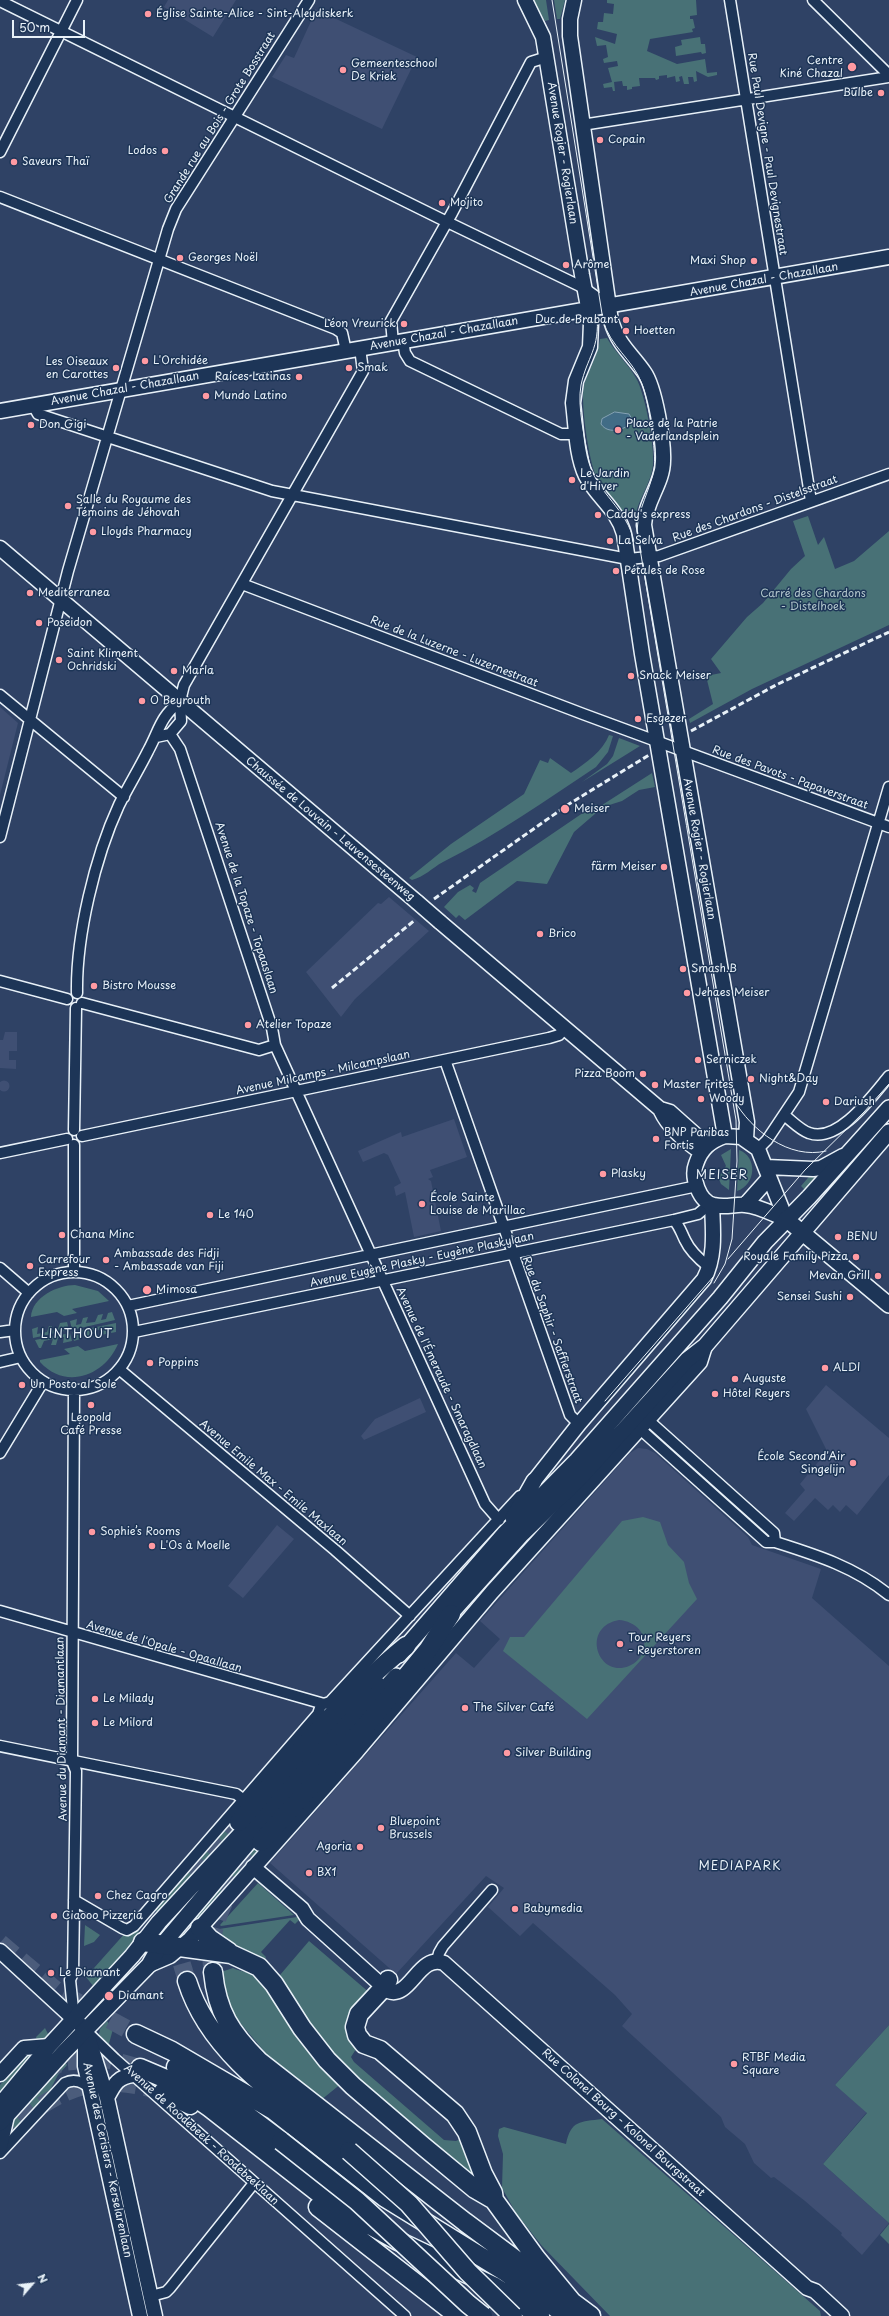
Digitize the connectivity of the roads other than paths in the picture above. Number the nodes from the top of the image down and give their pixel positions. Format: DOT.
graph roads {
  1 [pos="77,0"];
  2 [pos="309,0"];
  3 [pos="525,0"];
  4 [pos="574,0"];
  5 [pos="730,0"];
  6 [pos="813,0"];
  7 [pos="0,1"];
  8 [pos="61,31"];
  9 [pos="546,57"];
  10 [pos="889,76"];
  11 [pos="746,100"];
  12 [pos="235,116"];
  13 [pos="582,125"];
  14 [pos="0,152"];
  15 [pos="0,197"];
  16 [pos="447,221"];
  17 [pos="889,257"];
  18 [pos="160,260"];
  19 [pos="774,277"];
  20 [pos="584,288"];
  21 [pos="609,306"];
  22 [pos="589,309"];
  23 [pos="398,342"];
  24 [pos="360,348"];
  25 [pos="346,351"];
  26 [pos="122,388"];
  27 [pos="33,405"];
  28 [pos="0,411"];
  29 [pos="577,434"];
  30 [pos="108,437"];
  31 [pos="889,474"];
  32 [pos="292,495"];
  33 [pos="810,501"];
  34 [pos="0,548"];
  35 [pos="651,558"];
  36 [pos="628,559"];
  37 [pos="242,584"];
  38 [pos="61,599"];
  39 [pos="0,695"];
  40 [pos="180,702"];
  41 [pos="29,720"];
  42 [pos="170,734"];
  43 [pos="156,737"];
  44 [pos="658,742"];
  45 [pos="682,751"];
  46 [pos="889,787"];
  47 [pos="124,797"];
  48 [pos="878,823"];
  49 [pos="889,827"];
  50 [pos="0,837"];
  51 [pos="0,981"];
  52 [pos="78,1001"];
  53 [pos="565,1028"];
  54 [pos="275,1045"];
  55 [pos="444,1060"];
  56 [pos="889,1076"];
  57 [pos="296,1090"];
  58 [pos="889,1108"];
  59 [pos="784,1115"];
  60 [pos="889,1132"];
  61 [pos="78,1133"];
  62 [pos="725,1136"];
  63 [pos="746,1139"];
  64 [pos="71,1142"];
  65 [pos="704,1148"];
  66 [pos="758,1148"];
  67 [pos="0,1153"];
  68 [pos="843,1156"];
  69 [pos="767,1173"];
  70 [pos="697,1186"];
  71 [pos="712,1204"];
  72 [pos="745,1205"];
  73 [pos="688,1217"];
  74 [pos="786,1219"];
  75 [pos="674,1220"];
  76 [pos="503,1226"];
  77 [pos="681,1228"];
  78 [pos="803,1234"];
  79 [pos="512,1252"];
  80 [pos="370,1254"];
  81 [pos="705,1264"];
  82 [pos="0,1268"];
  83 [pos="74,1272"];
  84 [pos="382,1280"];
  85 [pos="29,1293"];
  86 [pos="889,1305"];
  87 [pos="128,1306"];
  88 [pos="15,1330"];
  89 [pos="0,1332"];
  90 [pos="134,1332"];
  91 [pos="705,1346"];
  92 [pos="21,1357"];
  93 [pos="0,1362"];
  94 [pos="119,1369"];
  95 [pos="43,1382"];
  96 [pos="74,1390"];
  97 [pos="579,1424"];
  98 [pos="644,1425"];
  99 [pos="0,1453"];
  100 [pos="534,1480"];
  101 [pos="502,1526"];
  102 [pos="889,1595"];
  103 [pos="0,1611"];
  104 [pos="451,1614"];
  105 [pos="410,1616"];
  106 [pos="72,1632"];
  107 [pos="406,1646"];
  108 [pos="323,1707"];
  109 [pos="0,1746"];
  110 [pos="72,1761"];
  111 [pos="244,1800"];
  112 [pos="239,1822"];
  113 [pos="261,1842"];
  114 [pos="253,1867"];
  115 [pos="492,1890"];
  116 [pos="74,1900"];
  117 [pos="200,1928"];
  118 [pos="143,1942"];
  119 [pos="162,1945"];
  120 [pos="183,1947"];
  121 [pos="0,1951"];
  122 [pos="231,1954"];
  123 [pos="437,1961"];
  124 [pos="149,1965"];
  125 [pos="212,1972"];
  126 [pos="187,1981"];
  127 [pos="392,1985"];
  128 [pos="74,2019"];
  129 [pos="86,2030"];
  130 [pos="49,2046"];
  131 [pos="136,2072"];
  132 [pos="0,2074"];
  133 [pos="91,2089"];
  134 [pos="163,2092"];
  135 [pos="107,2098"];
  136 [pos="2,2115"];
  137 [pos="0,2146"];
  138 [pos="0,2153"];
  139 [pos="254,2183"];
  140 [pos="494,2200"];
  141 [pos="143,2264"];
  142 [pos="129,2267"];
  143 [pos="807,2288"];
  144 [pos="151,2296"];
  145 [pos="570,2309"];
  146 [pos="140,2316"];
  147 [pos="155,2316"];
  148 [pos="405,2316"];
  149 [pos="458,2316"];
  150 [pos="483,2316"];
  151 [pos="513,2316"];
  152 [pos="540,2316"];
  153 [pos="591,2316"];
  154 [pos="830,2316"];
  155 [pos="842,2316"];
  1 -- 8 [label="street"];
  2 -- 12 [label="street, Grande rue au Bois - Grote Bosstraat"];
  3 -- 9 [label="street, Avenue Rogier - Rogierlaan"];
  4 -- 13 [label="street"];
  5 -- 11 [label="street, Rue Paul Devigne - Paul Devignestraat"];
  6 -- 10 [label="street"];
  7 -- 8 [label="street"];
  8 -- 12 [label="street"];
  8 -- 14 [label="street"];
  9 -- 16 [label="street"];
  9 -- 20 [label="street, Avenue Rogier - Rogierlaan"];
  10 -- 11 [label="street"];
  11 -- 13 [label="street"];
  11 -- 19 [label="street, Rue Paul Devigne - Paul Devignestraat"];
  12 -- 16 [label="street"];
  12 -- 18 [label="street, Grande rue au Bois - Grote Bosstraat"];
  13 -- 21 [label="street"];
  15 -- 18 [label="street"];
  16 -- 20 [label="street"];
  16 -- 23 [label="street"];
  17 -- 19 [label="street, Avenue Chazal - Chazallaan"];
  18 -- 25 [label="street"];
  18 -- 26 [label="street, Grande rue au Bois - Grote Bosstraat"];
  19 -- 21 [label="street, Avenue Chazal - Chazallaan"];
  19 -- 33 [label="street, Rue Paul Devigne - Paul Devignestraat"];
  20 -- 21 [label="street"];
  20 -- 22 [label="street, Avenue Rogier - Rogierlaan"];
  21 -- 22 [label="street, Avenue Chazal - Chazallaan"];
  21 -- 35 [label="street"];
  22 -- 23 [label="street, Avenue Chazal - Chazallaan"];
  22 -- 29 [label="street"];
  23 -- 24 [label="street, Avenue Chazal - Chazallaan"];
  23 -- 29 [label="street"];
  24 -- 25 [label="street, Avenue Chazal - Chazallaan"];
  24 -- 32 [label="street"];
  25 -- 26 [label="street, Avenue Chazal - Chazallaan"];
  26 -- 27 [label="street, Avenue Chazal - Chazallaan"];
  26 -- 30 [label="street, Grande rue au Bois - Grote Bosstraat"];
  27 -- 28 [label="street, Avenue Chazal - Chazallaan"];
  27 -- 30 [label="street, Rue des Chardons - Distelsstraat"];
  29 -- 36 [label="street"];
  30 -- 32 [label="street, Rue des Chardons - Distelsstraat"];
  30 -- 38 [label="street, Grande rue au Bois - Grote Bosstraat"];
  31 -- 33 [label="street, Rue des Chardons - Distelsstraat"];
  32 -- 36 [label="street, Rue des Chardons - Distelsstraat"];
  32 -- 37 [label="street"];
  33 -- 35 [label="street, Rue des Chardons - Distelsstraat"];
  34 -- 38 [label="street, Chaussée de Louvain - Leuvensesteenweg"];
  35 -- 36 [label="street, Rue des Chardons - Distelsstraat"];
  35 -- 45 [label="street, Avenue Rogier - Rogierlaan"];
  36 -- 44 [label="street, Avenue Rogier - Rogierlaan"];
  37 -- 40 [label="street"];
  37 -- 44 [label="street, Rue de la Luzerne - Luzernestraat"];
  38 -- 40 [label="street, Chaussée de Louvain - Leuvensesteenweg"];
  38 -- 41 [label="street, Grande rue au Bois - Grote Bosstraat"];
  39 -- 41 [label="street"];
  40 -- 42 [label="street"];
  40 -- 43 [label="street"];
  40 -- 53 [label="street, Chaussée de Louvain - Leuvensesteenweg, bridge"];
  41 -- 47 [label="street"];
  41 -- 50 [label="street, Grande rue au Bois - Grote Bosstraat"];
  42 -- 43 [label="street"];
  42 -- 54 [label="street, Avenue de la Topaze - Topaaslaan"];
  43 -- 47 [label="street"];
  44 -- 45 [label="street, Rue de la Luzerne - Luzernestraat"];
  44 -- 62 [label="street, Avenue Rogier - Rogierlaan"];
  45 -- 48 [label="street, Rue des Pavots - Papaverstraat"];
  45 -- 63 [label="street, Avenue Rogier - Rogierlaan"];
  46 -- 48 [label="street"];
  47 -- 52 [label="street"];
  48 -- 49 [label="street, Rue des Pavots - Papaverstraat"];
  48 -- 59 [label="street"];
  51 -- 52 [label="street"];
  52 -- 54 [label="street"];
  52 -- 61 [label="street"];
  53 -- 55 [label="street, Avenue Milcamps - Milcampslaan"];
  53 -- 65 [label="street, Chaussée de Louvain - Leuvensesteenweg"];
  54 -- 57 [label="street, Avenue de la Topaze - Topaaslaan"];
  55 -- 57 [label="street, Avenue Milcamps - Milcampslaan"];
  55 -- 76 [label="street, Rue du Saphir - Saffierstraat"];
  56 -- 59 [label="street"];
  57 -- 61 [label="street, Avenue Milcamps - Milcampslaan"];
  57 -- 80 [label="street, Avenue de l'Émeraude - Smaragdlaan"];
  58 -- 68 [label="main road"];
  59 -- 66 [label="street"];
  60 -- 78 [label="main road"];
  61 -- 64 [label="street"];
  62 -- 63 [label="street"];
  62 -- 65 [label="street"];
  63 -- 66 [label="street"];
  64 -- 67 [label="street"];
  64 -- 83 [label="street"];
  65 -- 70 [label="street"];
  66 -- 69 [label="street"];
  68 -- 69 [label="street"];
  68 -- 74 [label="main road"];
  69 -- 72 [label="street"];
  69 -- 74 [label="street"];
  70 -- 71 [label="street"];
  70 -- 76 [label="street, Avenue Eugène Plasky - Eugène Plaskylaan"];
  71 -- 72 [label="street"];
  71 -- 73 [label="street, Avenue Eugène Plasky - Eugène Plaskylaan"];
  71 -- 81 [label="street"];
  72 -- 74 [label="street"];
  73 -- 75 [label="street, Avenue Eugène Plasky - Eugène Plaskylaan"];
  73 -- 77 [label="street"];
  74 -- 78 [label="main road"];
  74 -- 101 [label="main road"];
  75 -- 77 [label="street"];
  75 -- 79 [label="street, Avenue Eugène Plasky - Eugène Plaskylaan"];
  76 -- 79 [label="street, Rue du Saphir - Saffierstraat"];
  76 -- 80 [label="street, Avenue Eugène Plasky - Eugène Plaskylaan"];
  77 -- 81 [label="street"];
  78 -- 86 [label="main road"];
  78 -- 91 [label="main road"];
  79 -- 84 [label="street, Avenue Eugène Plasky - Eugène Plaskylaan"];
  79 -- 97 [label="street, Rue du Saphir - Saffierstraat"];
  80 -- 84 [label="street, Avenue de l'Émeraude - Smaragdlaan"];
  80 -- 87 [label="street, Avenue Eugène Plasky - Eugène Plaskylaan"];
  81 -- 97 [label="street"];
  82 -- 85 [label="street"];
  83 -- 85 [label="street"];
  83 -- 87 [label="street"];
  84 -- 90 [label="street, Avenue Eugène Plasky - Eugène Plaskylaan"];
  84 -- 101 [label="street, Avenue de l'Émeraude - Smaragdlaan"];
  85 -- 88 [label="street"];
  87 -- 90 [label="street"];
  88 -- 89 [label="street"];
  88 -- 92 [label="street"];
  90 -- 94 [label="street"];
  91 -- 98 [label="street"];
  91 -- 104 [label="main road"];
  92 -- 93 [label="street"];
  92 -- 95 [label="street"];
  94 -- 96 [label="street"];
  94 -- 105 [label="street, Avenue Emile Max - Emile Maxlaan"];
  95 -- 96 [label="street"];
  95 -- 99 [label="street"];
  96 -- 106 [label="street, Avenue du Diamant - Diamantlaan"];
  97 -- 100 [label="street"];
  98 -- 102 [label="street"];
  98 -- 114 [label="street"];
  100 -- 101 [label="main road"];
  101 -- 105 [label="street"];
  101 -- 107 [label="main road"];
  103 -- 106 [label="street, Avenue de l'Opale - Opaallaan"];
  104 -- 113 [label="highway"];
  104 -- 119 [label="main road"];
  105 -- 108 [label="street"];
  106 -- 108 [label="street, Avenue de l'Opale - Opaallaan"];
  106 -- 110 [label="street, Avenue du Diamant - Diamantlaan"];
  107 -- 112 [label="highway"];
  107 -- 118 [label="main road"];
  108 -- 111 [label="street"];
  109 -- 110 [label="street"];
  110 -- 111 [label="street"];
  110 -- 116 [label="street, Avenue du Diamant - Diamantlaan"];
  111 -- 116 [label="street"];
  114 -- 117 [label="street"];
  114 -- 127 [label="street"];
  115 -- 123 [label="street"];
  116 -- 128 [label="street, Avenue du Diamant - Diamantlaan"];
  117 -- 120 [label="street"];
  117 -- 122 [label="highway"];
  118 -- 119 [label="highway"];
  118 -- 128 [label="main road"];
  119 -- 120 [label="highway"];
  119 -- 124 [label="main road"];
  120 -- 122 [label="highway"];
  120 -- 124 [label="street"];
  121 -- 128 [label="street, Avenue de Roodebeek - Roodebeeklaan"];
  122 -- 140 [label="highway"];
  123 -- 127 [label="street"];
  123 -- 143 [label="street, Rue Colonel Bourg - Kolonel Bourgstraat"];
  124 -- 129 [label="main road"];
  125 -- 145 [label="highway"];
  126 -- 151 [label="highway, bridge"];
  127 -- 140 [label="highway"];
  128 -- 129 [label="street, Avenue de Roodebeek - Roodebeeklaan"];
  128 -- 130 [label="main road"];
  129 -- 131 [label="street, Avenue de Roodebeek - Roodebeeklaan"];
  129 -- 133 [label="street, Avenue des Cerisiers - Kerselarenlaan"];
  129 -- 135 [label="street, Avenue des Cerisiers - Kerselarenlaan"];
  129 -- 136 [label="main road"];
  130 -- 132 [label="street"];
  130 -- 136 [label="main road"];
  131 -- 135 [label="street"];
  131 -- 139 [label="street, Avenue de Roodebeek - Roodebeeklaan"];
  131 -- 152 [label="highway"];
  133 -- 138 [label="street"];
  133 -- 142 [label="street, Avenue des Cerisiers - Kerselarenlaan"];
  134 -- 149 [label="highway"];
  135 -- 141 [label="street, Avenue des Cerisiers - Kerselarenlaan"];
  136 -- 137 [label="street"];
  139 -- 144 [label="street"];
  139 -- 148 [label="street, Avenue de Roodebeek - Roodebeeklaan"];
  140 -- 145 [label="highway"];
  141 -- 142 [label="street, Avenue des Cerisiers - Kerselarenlaan"];
  141 -- 144 [label="street, Avenue des Cerisiers - Kerselarenlaan"];
  142 -- 146 [label="street, Avenue des Cerisiers - Kerselarenlaan"];
  143 -- 154 [label="street, Rue Colonel Bourg - Kolonel Bourgstraat"];
  143 -- 155 [label="street, Rue Colonel Bourg - Kolonel Bourgstraat"];
  144 -- 147 [label="street, Avenue des Cerisiers - Kerselarenlaan"];
  145 -- 150 [label="highway, bridge"];
  145 -- 153 [label="highway"];
}
